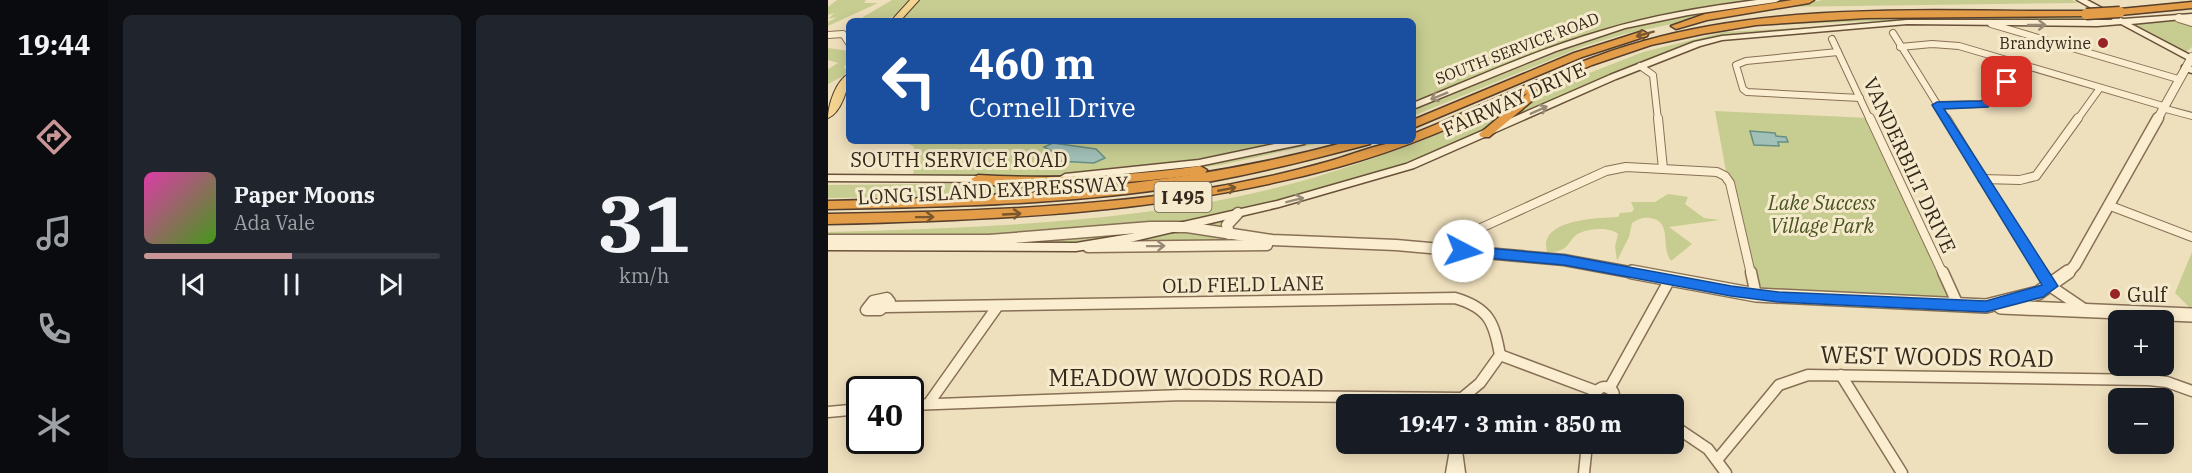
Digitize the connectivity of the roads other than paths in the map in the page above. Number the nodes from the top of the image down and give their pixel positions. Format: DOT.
graph roads {
  1 [pos="915,0"];
  2 [pos="1776,0"];
  3 [pos="1809,0"];
  4 [pos="2179,0"];
  5 [pos="2192,5"];
  6 [pos="2082,7"];
  7 [pos="2192,16"];
  8 [pos="898,18"];
  9 [pos="2179,18"];
  10 [pos="1931,22"];
  11 [pos="2192,22"];
  12 [pos="2125,23"];
  13 [pos="1991,24"];
  14 [pos="1676,26"];
  15 [pos="1893,33"];
  16 [pos="828,35"];
  17 [pos="846,39"];
  18 [pos="1832,39"];
  19 [pos="1900,46"];
  20 [pos="1838,52"];
  21 [pos="1614,54"];
  22 [pos="2192,58"];
  23 [pos="2024,65"];
  24 [pos="1582,66"];
  25 [pos="1640,66"];
  26 [pos="2188,69"];
  27 [pos="2178,79"];
  28 [pos="846,82"];
  29 [pos="2100,88"];
  30 [pos="1487,93"];
  31 [pos="1860,98"];
  32 [pos="1416,105"];
  33 [pos="1937,105"];
  34 [pos="2163,107"];
  35 [pos="828,115"];
  36 [pos="2192,116"];
  37 [pos="1416,117"];
  38 [pos="1416,123"];
  39 [pos="1485,134"];
  40 [pos="1416,137"];
  41 [pos="1290,144"];
  42 [pos="1328,144"];
  43 [pos="1354,144"];
  44 [pos="1395,144"];
  45 [pos="1663,169"];
  46 [pos="828,178"];
  47 [pos="978,179"];
  48 [pos="1982,179"];
  49 [pos="828,205"];
  50 [pos="2108,205"];
  51 [pos="1238,213"];
  52 [pos="896,218"];
  53 [pos="828,219"];
  54 [pos="828,225"];
  55 [pos="1181,227"];
  56 [pos="1228,234"];
  57 [pos="2192,237"];
  58 [pos="828,240"];
  59 [pos="1324,243"];
  60 [pos="828,246"];
  61 [pos="1076,246"];
  62 [pos="1463,251"];
  63 [pos="1670,279"];
  64 [pos="2050,286"];
  65 [pos="1756,295"];
  66 [pos="1958,305"];
  67 [pos="1986,306"];
  68 [pos="886,307"];
  69 [pos="997,307"];
  70 [pos="2088,311"];
  71 [pos="2192,315"];
  72 [pos="1500,355"];
  73 [pos="1840,375"];
  74 [pos="1596,391"];
  75 [pos="2192,391"];
  76 [pos="1469,394"];
  77 [pos="1611,394"];
  78 [pos="1336,399"];
  79 [pos="929,403"];
  80 [pos="924,404"];
  81 [pos="846,410"];
  82 [pos="828,412"];
  83 [pos="1684,432"];
  84 [pos="1455,454"];
  85 [pos="1457,454"];
  86 [pos="1586,454"];
  87 [pos="1717,460"];
  88 [pos="1451,473"];
  89 [pos="1460,473"];
  90 [pos="1584,473"];
  91 [pos="1726,473"];
  92 [pos="1902,473"];
  1 -- 8 [label="main road"];
  2 -- 32 [label="main road, SOUTH SERVICE ROAD, one-way"];
  3 -- 14 [label="highway"];
  4 -- 6 [label="highway"];
  5 -- 6 [label="highway, bridge"];
  6 -- 12 [label="main road"];
  6 -- 14 [label="highway"];
  6 -- 21 [label="highway"];
  7 -- 9 [label="main road, FAIRWAY DRIVE"];
  9 -- 11 [label="street"];
  9 -- 12 [label="main road, FAIRWAY DRIVE"];
  10 -- 13 [label="main road, FAIRWAY DRIVE"];
  10 -- 21 [label="highway"];
  10 -- 25 [label="main road, FAIRWAY DRIVE"];
  13 -- 12 [label="main road, FAIRWAY DRIVE, one-way"];
  12 -- 22 [label="main road"];
  13 -- 27 [label="street"];
  14 -- 30 [label="highway, one-way"];
  15 -- 19 [label="street"];
  16 -- 17 [label="street"];
  18 -- 20 [label="street, VANDERBILT DRIVE"];
  19 -- 23 [label="street"];
  19 -- 33 [label="street"];
  20 -- 31 [label="street, VANDERBILT DRIVE"];
  20 -- 31 [label="street"];
  21 -- 24 [label="highway"];
  22 -- 26 [label="street"];
  23 -- 29 [label="street"];
  23 -- 33 [label="street"];
  24 -- 39 [label="highway"];
  24 -- 40 [label="highway"];
  39 -- 25 [label="main road, FAIRWAY DRIVE, one-way"];
  25 -- 45 [label="street"];
  26 -- 27 [label="street"];
  27 -- 34 [label="street"];
  28 -- 35 [label="main road"];
  29 -- 34 [label="street"];
  29 -- 48 [label="street"];
  30 -- 37 [label="highway"];
  30 -- 38 [label="highway"];
  31 -- 66 [label="street, VANDERBILT DRIVE"];
  33 -- 48 [label="street"];
  34 -- 36 [label="street"];
  34 -- 50 [label="street"];
  51 -- 39 [label="main road, FAIRWAY DRIVE, one-way"];
  41 -- 47 [label="main road, SOUTH SERVICE ROAD"];
  42 -- 47 [label="highway"];
  43 -- 49 [label="highway, LONG ISLAND EXPRESSWAY / I 495"];
  52 -- 44 [label="highway, LONG ISLAND EXPRESSWAY / I 495, one-way"];
  45 -- 62 [label="street"];
  45 -- 65 [label="street"];
  46 -- 47 [label="main road, SOUTH SERVICE ROAD"];
  48 -- 64 [label="street"];
  50 -- 57 [label="street"];
  50 -- 64 [label="street"];
  51 -- 55 [label="main road, FAIRWAY DRIVE"];
  51 -- 56 [label="street"];
  52 -- 53 [label="highway, LONG ISLAND EXPRESSWAY / I 495"];
  52 -- 54 [label="highway"];
  55 -- 56 [label="street"];
  55 -- 58 [label="street"];
  55 -- 61 [label="main road, FAIRWAY DRIVE"];
  56 -- 59 [label="street"];
  61 -- 59 [label="street, one-way"];
  59 -- 62 [label="street"];
  60 -- 61 [label="main road, FAIRWAY DRIVE"];
  62 -- 63 [label="street"];
  63 -- 65 [label="street"];
  63 -- 77 [label="street"];
  64 -- 67 [label="street"];
  64 -- 70 [label="street"];
  65 -- 66 [label="street"];
  66 -- 67 [label="street"];
  67 -- 70 [label="street"];
  68 -- 69 [label="street, OLD FIELD LANE"];
  69 -- 72 [label="street, OLD FIELD LANE"];
  69 -- 79 [label="street"];
  70 -- 71 [label="street"];
  72 -- 74 [label="street"];
  72 -- 76 [label="street"];
  73 -- 75 [label="street, WEST WOODS ROAD"];
  73 -- 87 [label="street, WEST WOODS ROAD"];
  73 -- 92 [label="street"];
  74 -- 77 [label="street"];
  78 -- 79 [label="street, MEADOW WOODS ROAD"];
  79 -- 80 [label="street, MEADOW WOODS ROAD"];
  81 -- 82 [label="street"];
  83 -- 87 [label="street"];
  84 -- 88 [label="street"];
  85 -- 89 [label="street"];
  86 -- 90 [label="street"];
  87 -- 91 [label="street"];
}
